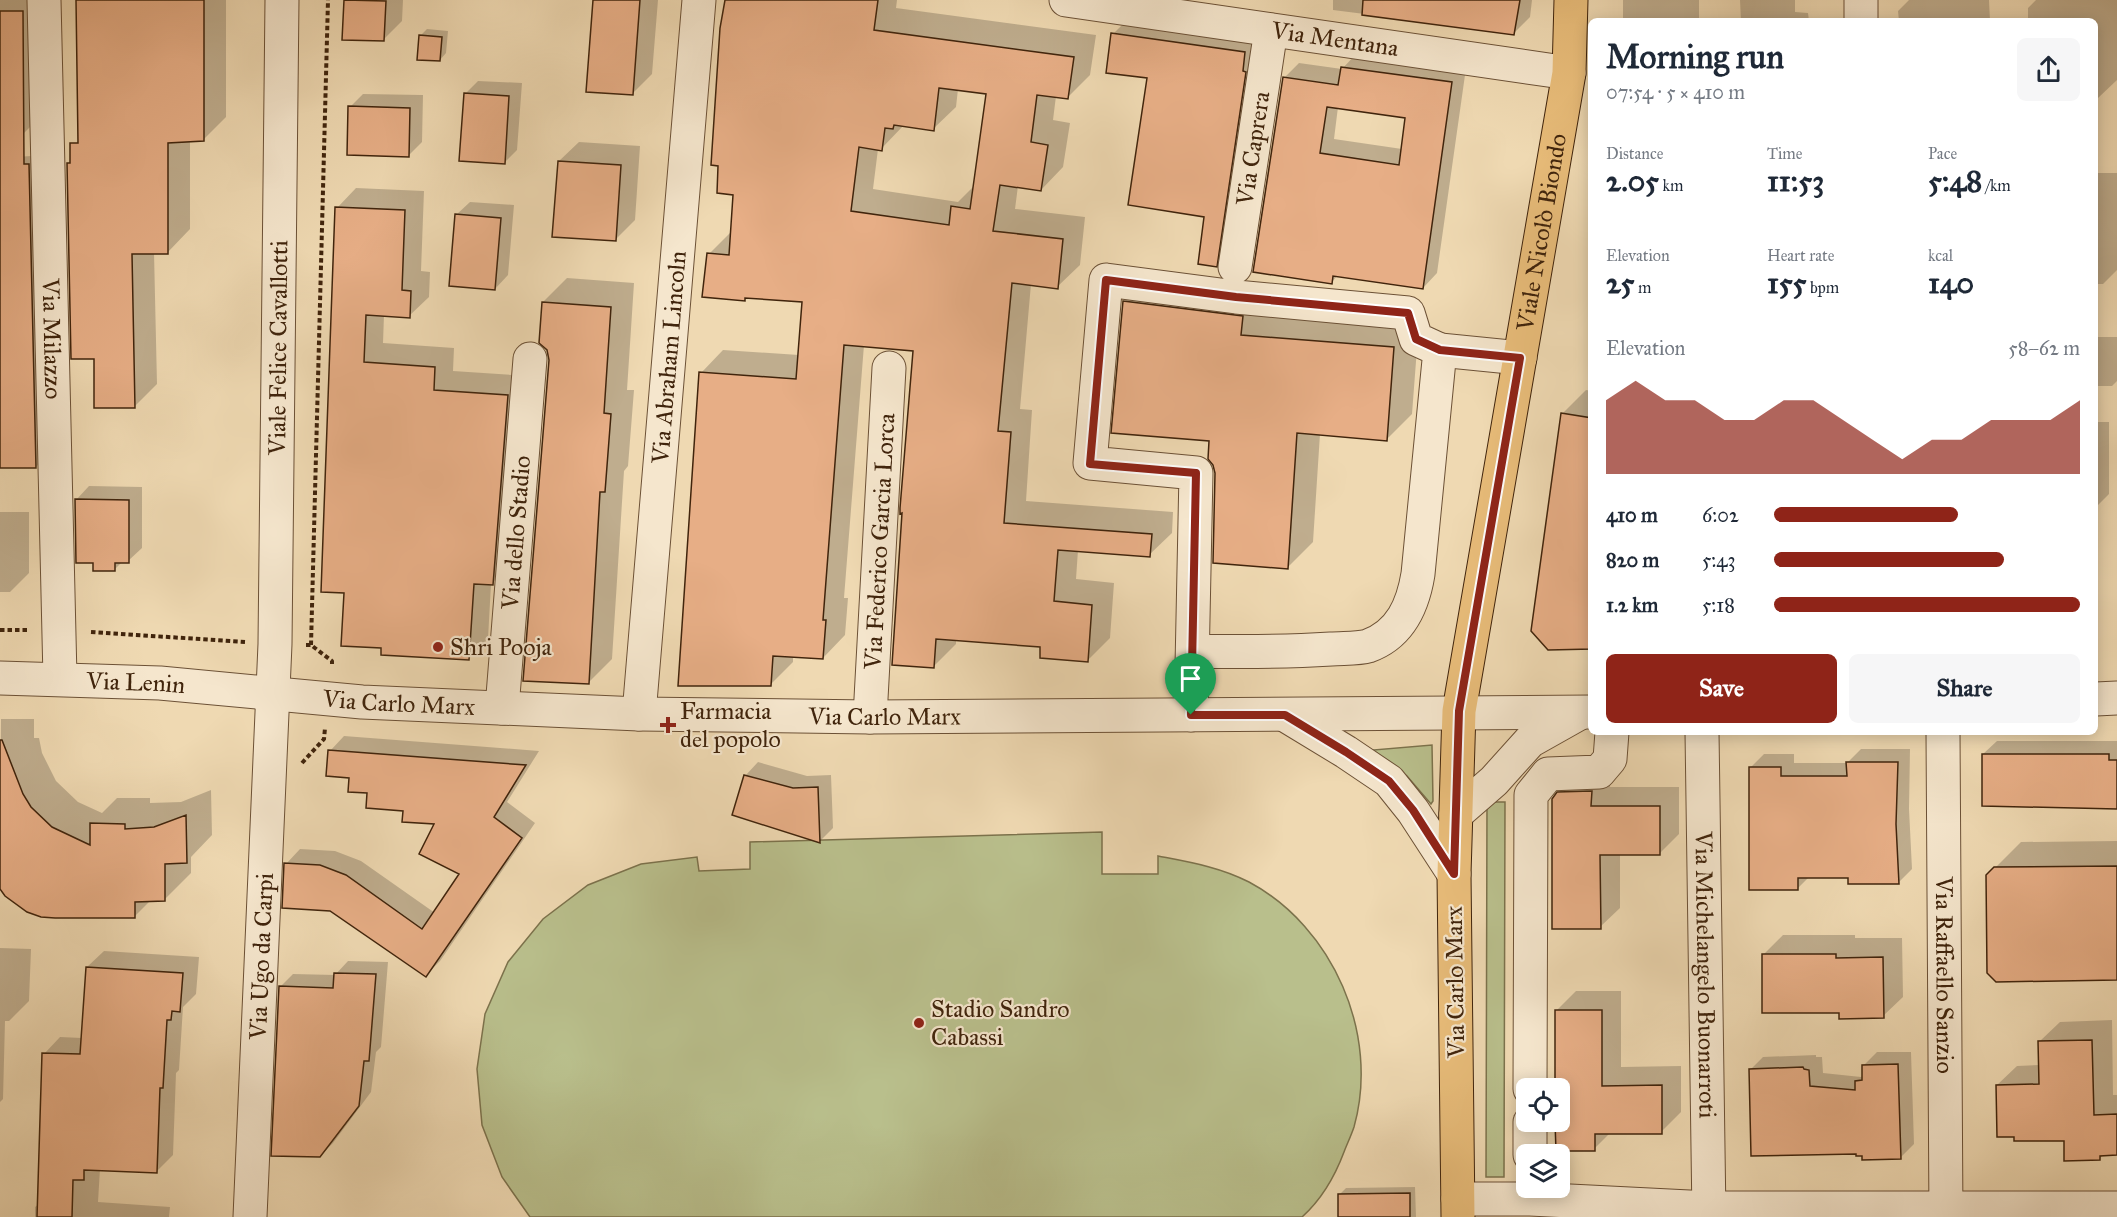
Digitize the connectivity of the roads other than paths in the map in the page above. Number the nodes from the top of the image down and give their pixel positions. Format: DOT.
graph roads {
  1 [pos="44,0"];
  2 [pos="282,0"];
  3 [pos="699,0"];
  4 [pos="1066,0"];
  5 [pos="1571,0"];
  6 [pos="1861,0"];
  7 [pos="1170,8"];
  8 [pos="1861,18"];
  9 [pos="1271,30"];
  10 [pos="1569,73"];
  11 [pos="1235,267"];
  12 [pos="1440,350"];
  13 [pos="1520,358"];
  14 [pos="530,359"];
  15 [pos="889,368"];
  16 [pos="1193,651"];
  17 [pos="0,678"];
  18 [pos="60,678"];
  19 [pos="271,694"];
  20 [pos="2117,698"];
  21 [pos="2098,699"];
  22 [pos="502,708"];
  23 [pos="1459,711"];
  24 [pos="1587,712"];
  25 [pos="639,714"];
  26 [pos="1191,715"];
  27 [pos="1285,715"];
  28 [pos="870,717"];
  29 [pos="1612,735"];
  30 [pos="1702,735"];
  31 [pos="1943,735"];
  32 [pos="1455,814"];
  33 [pos="1454,874"];
  34 [pos="1530,1078"];
  35 [pos="1530,1201"];
  36 [pos="1458,1208"];
  37 [pos="2117,1208"];
  38 [pos="1709,1212"];
  39 [pos="1946,1213"];
  40 [pos="250,1217"];
  1 -- 18 [label="street, Via Milazzo"];
  2 -- 19 [label="street, Viale Felice Cavallotti"];
  3 -- 25 [label="street, Via Abraham Lincoln"];
  4 -- 7 [label="street, Via Mentana"];
  5 -- 10 [label="main road, Viale Nicolò Biondo"];
  6 -- 8 [label="street"];
  7 -- 9 [label="street, Via Mentana"];
  9 -- 10 [label="street, Via Mentana"];
  9 -- 11 [label="street, Via Caprera"];
  10 -- 13 [label="main road, Viale Nicolò Biondo"];
  12 -- 13 [label="street"];
  12 -- 16 [label="street"];
  12 -- 16 [label="street"];
  13 -- 23 [label="main road, Viale Nicolò Biondo"];
  14 -- 22 [label="street, Via dello Stadio"];
  15 -- 28 [label="street, Via Federico Garcia Lorca"];
  16 -- 26 [label="street"];
  17 -- 18 [label="street, Via Lenin"];
  18 -- 19 [label="street, Via Lenin"];
  19 -- 22 [label="street, Via Carlo Marx"];
  19 -- 40 [label="street, Via Ugo da Carpi"];
  20 -- 21 [label="street"];
  22 -- 25 [label="street, Via Carlo Marx"];
  23 -- 24 [label="street, Via Carlo Marx"];
  23 -- 27 [label="street, Via Carlo Marx"];
  23 -- 32 [label="main road, Via Carlo Marx"];
  24 -- 32 [label="street"];
  25 -- 28 [label="street, Via Carlo Marx"];
  26 -- 27 [label="street, Via Carlo Marx"];
  26 -- 28 [label="street, Via Carlo Marx"];
  27 -- 33 [label="street"];
  29 -- 34 [label="street"];
  30 -- 38 [label="street, Via Michelangelo Buonarroti"];
  31 -- 39 [label="street, Via Raffaello Sanzio"];
  32 -- 33 [label="main road, Via Carlo Marx"];
  33 -- 36 [label="main road, Via Carlo Marx"];
  35 -- 36 [label="street"];
  35 -- 38 [label="street"];
  37 -- 39 [label="street"];
  38 -- 39 [label="street"];
}
